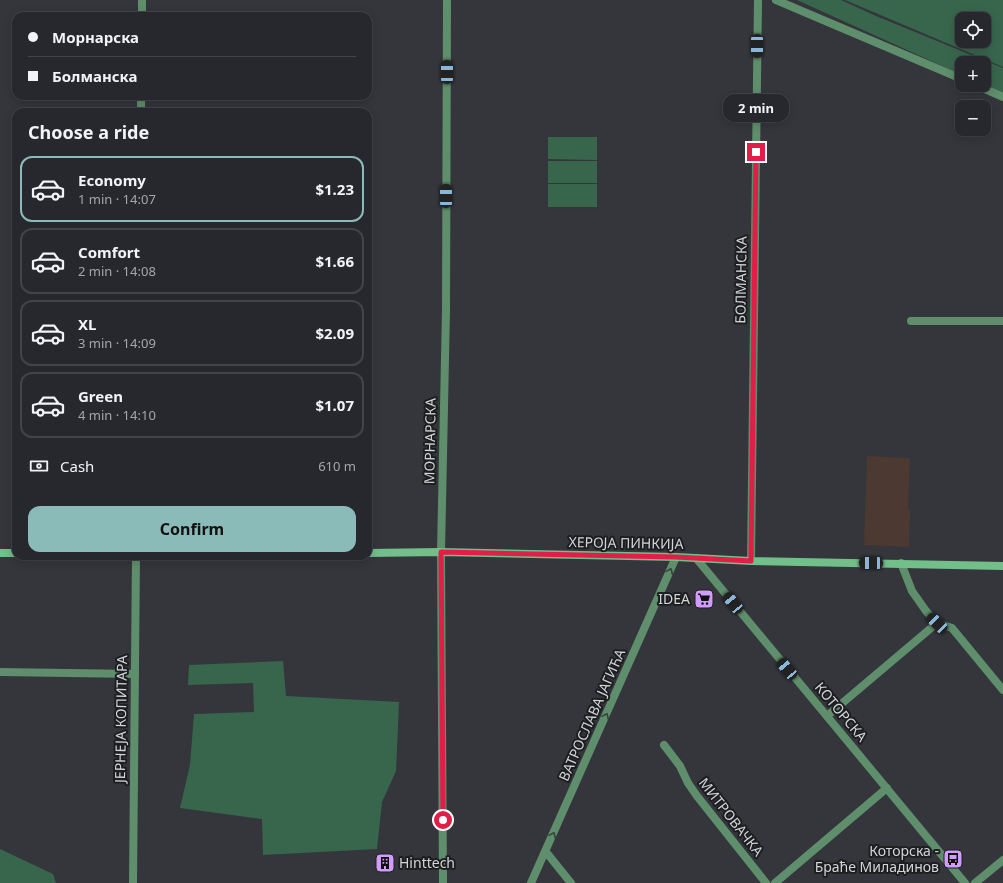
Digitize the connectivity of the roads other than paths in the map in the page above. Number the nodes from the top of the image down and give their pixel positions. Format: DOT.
graph roads {
  1 [pos="142,0"];
  2 [pos="447,0"];
  3 [pos="758,0"];
  4 [pos="776,0"];
  5 [pos="142,12"];
  6 [pos="955,76"];
  7 [pos="991,92"];
  8 [pos="1003,97"];
  9 [pos="911,320"];
  10 [pos="1003,321"];
  11 [pos="441,552"];
  12 [pos="0,553"];
  13 [pos="12,553"];
  14 [pos="372,553"];
  15 [pos="676,557"];
  16 [pos="696,558"];
  17 [pos="136,560"];
  18 [pos="751,561"];
  19 [pos="901,563"];
  20 [pos="1003,566"];
  21 [pos="937,623"];
  22 [pos="0,672"];
  23 [pos="135,674"];
  24 [pos="1003,690"];
  25 [pos="827,716"];
  26 [pos="664,745"];
  27 [pos="887,788"];
  28 [pos="546,852"];
  29 [pos="1003,860"];
  30 [pos="133,883"];
  31 [pos="443,883"];
  32 [pos="531,883"];
  33 [pos="571,883"];
  34 [pos="766,883"];
  35 [pos="775,883"];
  36 [pos="965,883"];
  37 [pos="974,883"];
  1 -- 5 [label="street"];
  2 -- 11 [label="street, МОРНАРСКА"];
  3 -- 18 [label="street, БОЛМАНСКА"];
  4 -- 6 [label="street"];
  7 -- 8 [label="street"];
  9 -- 10 [label="street"];
  11 -- 14 [label="street, ХЕРОЈА ПИНКИЈА"];
  11 -- 15 [label="street, ХЕРОЈА ПИНКИЈА"];
  11 -- 31 [label="street, МОРНАРСКА"];
  12 -- 13 [label="street"];
  15 -- 16 [label="street, ХЕРОЈА ПИНКИЈА"];
  28 -- 15 [label="street, ВАТРОСЛАВА ЈАГИЋА, one-way"];
  16 -- 18 [label="street, ХЕРОЈА ПИНКИЈА"];
  16 -- 25 [label="street, КОТОРСКА"];
  17 -- 23 [label="street, ЈЕРНЕЈА КОПИТАРА"];
  18 -- 19 [label="street, ХЕРОЈА ПИНКИЈА"];
  19 -- 20 [label="street, ХЕРОЈА ПИНКИЈА"];
  19 -- 21 [label="street"];
  21 -- 24 [label="street"];
  21 -- 25 [label="street"];
  22 -- 23 [label="street"];
  23 -- 30 [label="street, ЈЕРНЕЈА КОПИТАРА"];
  25 -- 27 [label="street, КОТОРСКА"];
  26 -- 34 [label="street, МИТРОВАЧКА"];
  27 -- 35 [label="street"];
  27 -- 36 [label="street, КОТОРСКА"];
  28 -- 32 [label="street, ВАТРОСЛАВА ЈАГИЋА"];
  28 -- 33 [label="street"];
  29 -- 37 [label="street"];
}
